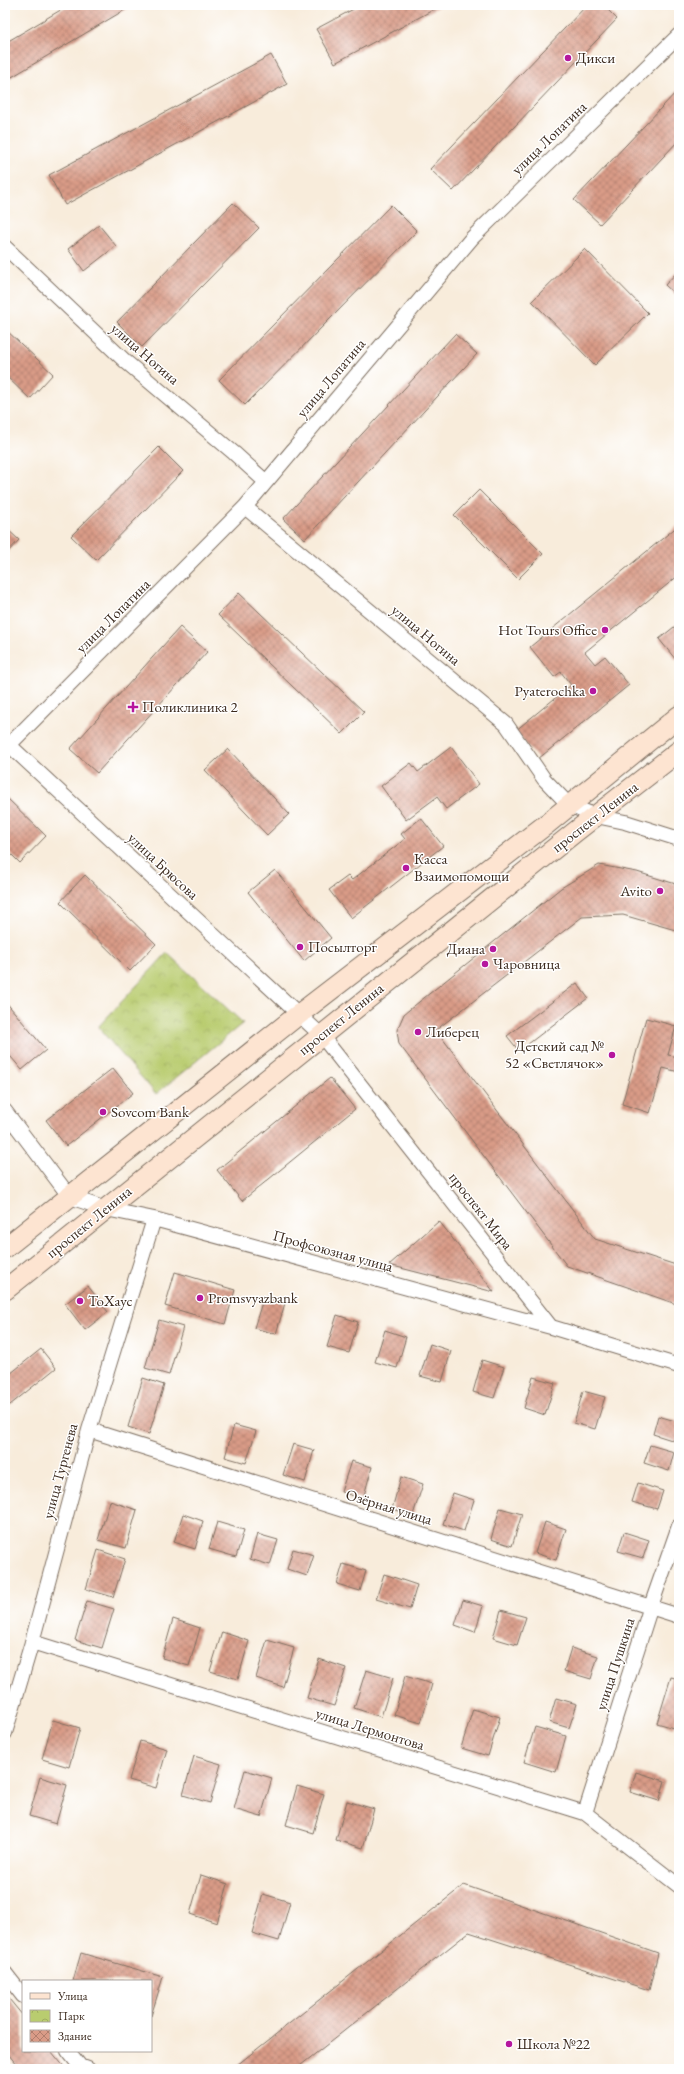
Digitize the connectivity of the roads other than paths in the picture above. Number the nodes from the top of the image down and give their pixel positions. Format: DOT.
graph roads {
  1 [pos="679,35"];
  2 [pos="5,247"];
  3 [pos="266,482"];
  4 [pos="245,507"];
  5 [pos="679,716"];
  6 [pos="7,743"];
  7 [pos="679,751"];
  8 [pos="569,805"];
  9 [pos="596,816"];
  10 [pos="679,839"];
  11 [pos="298,1015"];
  12 [pos="321,1035"];
  13 [pos="5,1111"];
  14 [pos="70,1197"];
  15 [pos="106,1209"];
  16 [pos="154,1219"];
  17 [pos="5,1248"];
  18 [pos="5,1290"];
  19 [pos="551,1327"];
  20 [pos="679,1366"];
  21 [pos="89,1430"];
  22 [pos="679,1526"];
  23 [pos="651,1606"];
  24 [pos="679,1616"];
  25 [pos="32,1642"];
  26 [pos="5,1733"];
  27 [pos="586,1812"];
  28 [pos="679,1886"];
  29 [pos="5,1973"];
  30 [pos="22,1995"];
  31 [pos="69,2052"];
  32 [pos="88,2069"];
  1 -- 3 [label="street, улица Лопатина"];
  2 -- 3 [label="street, улица Ногина"];
  3 -- 4 [label="street, улица Лопатина"];
  4 -- 6 [label="street, улица Лопатина"];
  4 -- 8 [label="street, улица Ногина"];
  5 -- 8 [label="main road, проспект Ленина"];
  6 -- 11 [label="street, улица Брюсова"];
  7 -- 9 [label="main road, проспект Ленина"];
  8 -- 9 [label="street"];
  8 -- 11 [label="main road, проспект Ленина"];
  9 -- 10 [label="street"];
  9 -- 12 [label="main road, проспект Ленина"];
  11 -- 12 [label="street, проспект Мира"];
  11 -- 14 [label="main road, проспект Ленина"];
  12 -- 15 [label="main road, проспект Ленина"];
  12 -- 19 [label="street, проспект Мира"];
  13 -- 14 [label="street"];
  14 -- 15 [label="street, Профсоюзная улица"];
  14 -- 17 [label="main road, проспект Ленина"];
  15 -- 16 [label="street, Профсоюзная улица"];
  15 -- 18 [label="main road, проспект Ленина"];
  16 -- 19 [label="street, Профсоюзная улица"];
  16 -- 21 [label="street, улица Тургенева"];
  19 -- 20 [label="street"];
  21 -- 23 [label="street, Озёрная улица"];
  21 -- 25 [label="street, улица Тургенева"];
  22 -- 23 [label="street, улица Пушкина"];
  23 -- 24 [label="street, Озёрная улица"];
  23 -- 27 [label="street, улица Пушкина"];
  25 -- 26 [label="street, улица Тургенева"];
  25 -- 27 [label="street, улица Лермонтова"];
  27 -- 28 [label="street, улица Лермонтова"];
  29 -- 30 [label="street"];
  31 -- 32 [label="street"];
}
